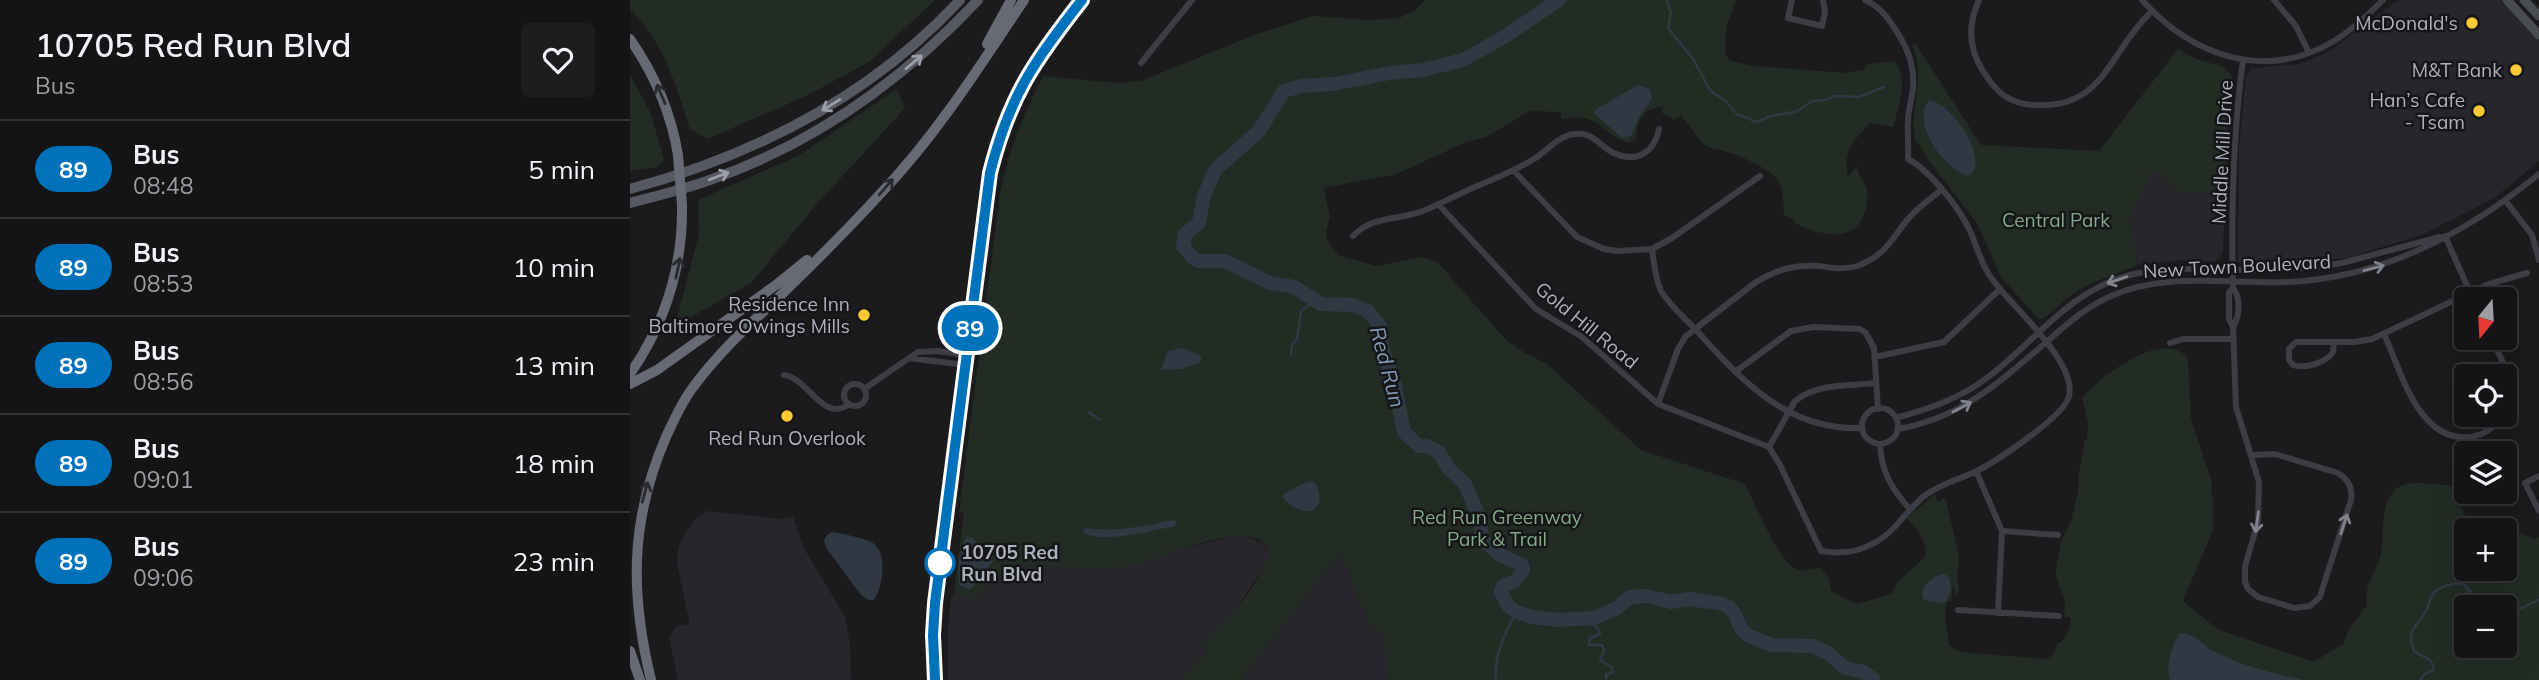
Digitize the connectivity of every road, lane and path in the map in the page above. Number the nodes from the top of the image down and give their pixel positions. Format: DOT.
graph roads {
  1 [pos="960,0"];
  2 [pos="978,0"];
  3 [pos="1011,0"];
  4 [pos="1024,0"];
  5 [pos="1082,0"];
  6 [pos="1192,0"];
  7 [pos="1792,0"];
  8 [pos="1823,0"];
  9 [pos="1865,0"];
  10 [pos="1979,0"];
  11 [pos="2142,0"];
  12 [pos="2274,0"];
  13 [pos="2383,0"];
  14 [pos="2507,0"];
  15 [pos="2524,0"];
  16 [pos="2152,12"];
  17 [pos="2539,16"];
  18 [pos="2539,35"];
  19 [pos="630,39"];
  20 [pos="2309,53"];
  21 [pos="2243,60"];
  22 [pos="1142,63"];
  23 [pos="1659,129"];
  24 [pos="919,149"];
  25 [pos="1513,170"];
  26 [pos="2539,174"];
  27 [pos="1760,176"];
  28 [pos="630,190"];
  29 [pos="1941,190"];
  30 [pos="2505,200"];
  31 [pos="630,203"];
  32 [pos="1438,204"];
  33 [pos="852,223"];
  34 [pos="2535,234"];
  35 [pos="1353,236"];
  36 [pos="2445,236"];
  37 [pos="1652,249"];
  38 [pos="2539,260"];
  39 [pos="2233,270"];
  40 [pos="2527,273"];
  41 [pos="2233,285"];
  42 [pos="2468,287"];
  43 [pos="2488,287"];
  44 [pos="2000,289"];
  45 [pos="2454,304"];
  46 [pos="1695,329"];
  47 [pos="2040,332"];
  48 [pos="2384,334"];
  49 [pos="2233,340"];
  50 [pos="2047,341"];
  51 [pos="2334,342"];
  52 [pos="2170,343"];
  53 [pos="966,355"];
  54 [pos="1875,357"];
  55 [pos="909,358"];
  56 [pos="965,365"];
  57 [pos="1735,372"];
  58 [pos="630,374"];
  59 [pos="784,375"];
  60 [pos="1876,383"];
  61 [pos="630,384"];
  62 [pos="864,389"];
  63 [pos="849,404"];
  64 [pos="1658,404"];
  65 [pos="1878,409"];
  66 [pos="1789,413"];
  67 [pos="1896,418"];
  68 [pos="2492,427"];
  69 [pos="1862,428"];
  70 [pos="1898,429"];
  71 [pos="1880,444"];
  72 [pos="1769,447"];
  73 [pos="2252,455"];
  74 [pos="1976,471"];
  75 [pos="2539,476"];
  76 [pos="1910,509"];
  77 [pos="2539,511"];
  78 [pos="2002,531"];
  79 [pos="2058,535"];
  80 [pos="1958,610"];
  81 [pos="1998,613"];
  82 [pos="2059,617"];
  83 [pos="630,651"];
  84 [pos="640,680"];
  85 [pos="650,680"];
  86 [pos="935,680"];
  1 -- 28 [label="main road, one-way"];
  31 -- 2 [label="main road, one-way"];
  3 -- 24 [label="highway"];
  4 -- 24 [label="highway"];
  5 -- 53 [label="main road"];
  6 -- 22 [label="street"];
  7 -- 8 [label="street"];
  9 -- 29 [label="street"];
  10 -- 16 [label="street"];
  11 -- 16 [label="street"];
  12 -- 20 [label="street"];
  13 -- 20 [label="street"];
  14 -- 18 [label="main road"];
  15 -- 17 [label="main road"];
  16 -- 21 [label="street"];
  58 -- 19 [label="highway, one-way, bridge"];
  20 -- 21 [label="street"];
  21 -- 39 [label="street, Middle Mill Drive"];
  23 -- 25 [label="street"];
  33 -- 24 [label="highway, one-way"];
  25 -- 32 [label="street"];
  25 -- 37 [label="street"];
  26 -- 30 [label="street, New Town Boulevard"];
  27 -- 37 [label="street"];
  29 -- 44 [label="street"];
  29 -- 46 [label="street"];
  30 -- 34 [label="street"];
  30 -- 36 [label="street, New Town Boulevard"];
  32 -- 35 [label="street"];
  32 -- 64 [label="street, Gold Hill Road"];
  33 -- 61 [label="highway"];
  85 -- 33 [label="highway, one-way"];
  34 -- 38 [label="street"];
  36 -- 39 [label="street, New Town Boulevard"];
  41 -- 36 [label="street, New Town Boulevard, one-way"];
  36 -- 42 [label="street"];
  37 -- 46 [label="street"];
  39 -- 41 [label="street, Middle Mill Drive"];
  39 -- 47 [label="street, New Town Boulevard, one-way"];
  40 -- 43 [label="street"];
  41 -- 49 [label="street, Middle Mill Drive"];
  41 -- 50 [label="street, New Town Boulevard"];
  44 -- 47 [label="street"];
  44 -- 54 [label="street"];
  45 -- 48 [label="street"];
  46 -- 57 [label="street"];
  46 -- 64 [label="street"];
  47 -- 50 [label="street"];
  47 -- 67 [label="street, New Town Boulevard"];
  48 -- 51 [label="street"];
  48 -- 68 [label="street"];
  49 -- 52 [label="street"];
  49 -- 73 [label="street, Middle Mill Drive"];
  70 -- 50 [label="street, New Town Boulevard, one-way"];
  50 -- 74 [label="street"];
  51 -- 51 [label="street"];
  53 -- 55 [label="street"];
  53 -- 56 [label="main road"];
  54 -- 57 [label="street"];
  54 -- 60 [label="street"];
  55 -- 56 [label="street"];
  55 -- 62 [label="street"];
  56 -- 86 [label="main road"];
  57 -- 66 [label="street"];
  59 -- 63 [label="street"];
  60 -- 65 [label="street"];
  60 -- 66 [label="street"];
  62 -- 63 [label="street"];
  62 -- 63 [label="street"];
  64 -- 72 [label="street, Gold Hill Road"];
  65 -- 67 [label="street"];
  65 -- 69 [label="street"];
  66 -- 69 [label="street"];
  66 -- 72 [label="street"];
  67 -- 70 [label="street"];
  69 -- 71 [label="street"];
  70 -- 71 [label="street"];
  71 -- 76 [label="street"];
  72 -- 76 [label="street"];
  73 -- 73 [label="street, Middle Mill Drive, one-way"];
  74 -- 76 [label="street"];
  74 -- 78 [label="street"];
  75 -- 77 [label="street"];
  78 -- 79 [label="street"];
  78 -- 81 [label="street"];
  80 -- 81 [label="street"];
  81 -- 82 [label="street"];
  83 -- 84 [label="highway"];
}
